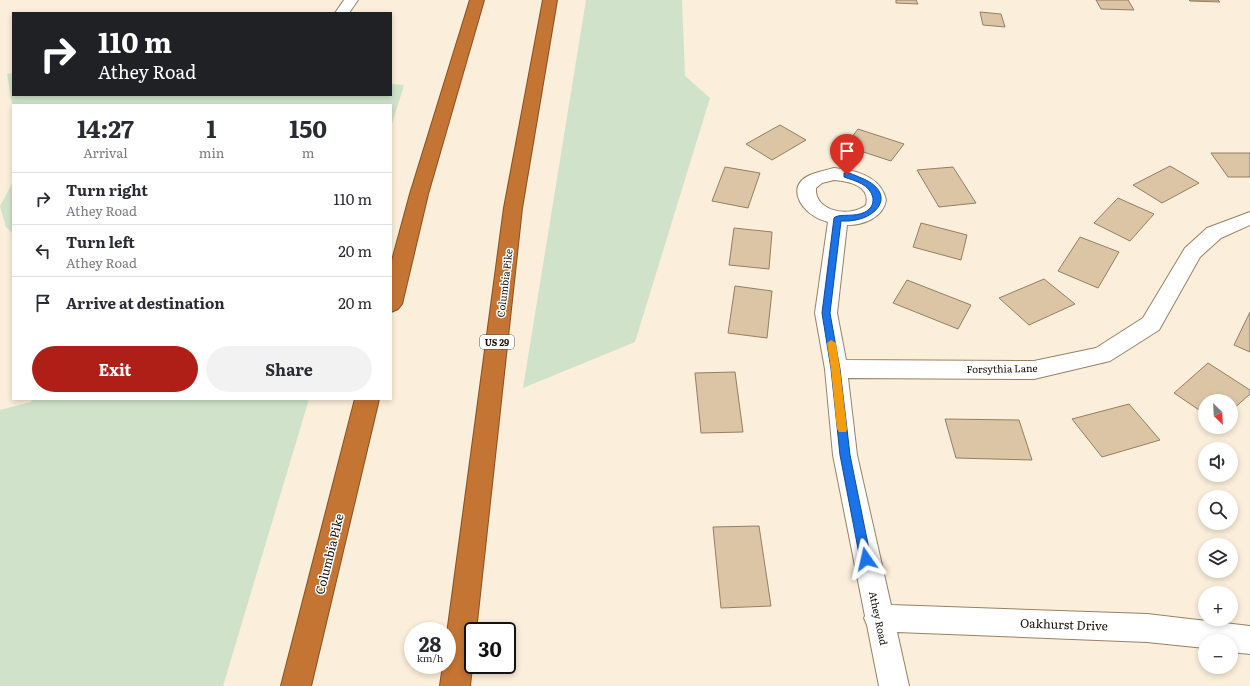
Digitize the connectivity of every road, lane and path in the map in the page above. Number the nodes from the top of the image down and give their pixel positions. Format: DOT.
graph roads {
  1 [pos="351,0"];
  2 [pos="477,0"];
  3 [pos="550,0"];
  4 [pos="343,12"];
  5 [pos="838,218"];
  6 [pos="1250,218"];
  7 [pos="392,300"];
  8 [pos="836,369"];
  9 [pos="367,400"];
  10 [pos="878,618"];
  11 [pos="1250,640"];
  12 [pos="296,686"];
  13 [pos="455,686"];
  14 [pos="894,686"];
  1 -- 4 [label="street"];
  2 -- 7 [label="highway"];
  3 -- 13 [label="highway, Columbia Pike / US 29"];
  5 -- 8 [label="street, Athey Road"];
  6 -- 8 [label="street, Forsythia Lane"];
  8 -- 10 [label="street, Athey Road"];
  9 -- 12 [label="highway, Columbia Pike"];
  10 -- 11 [label="street, Oakhurst Drive"];
  10 -- 14 [label="street, Athey Road"];
}
